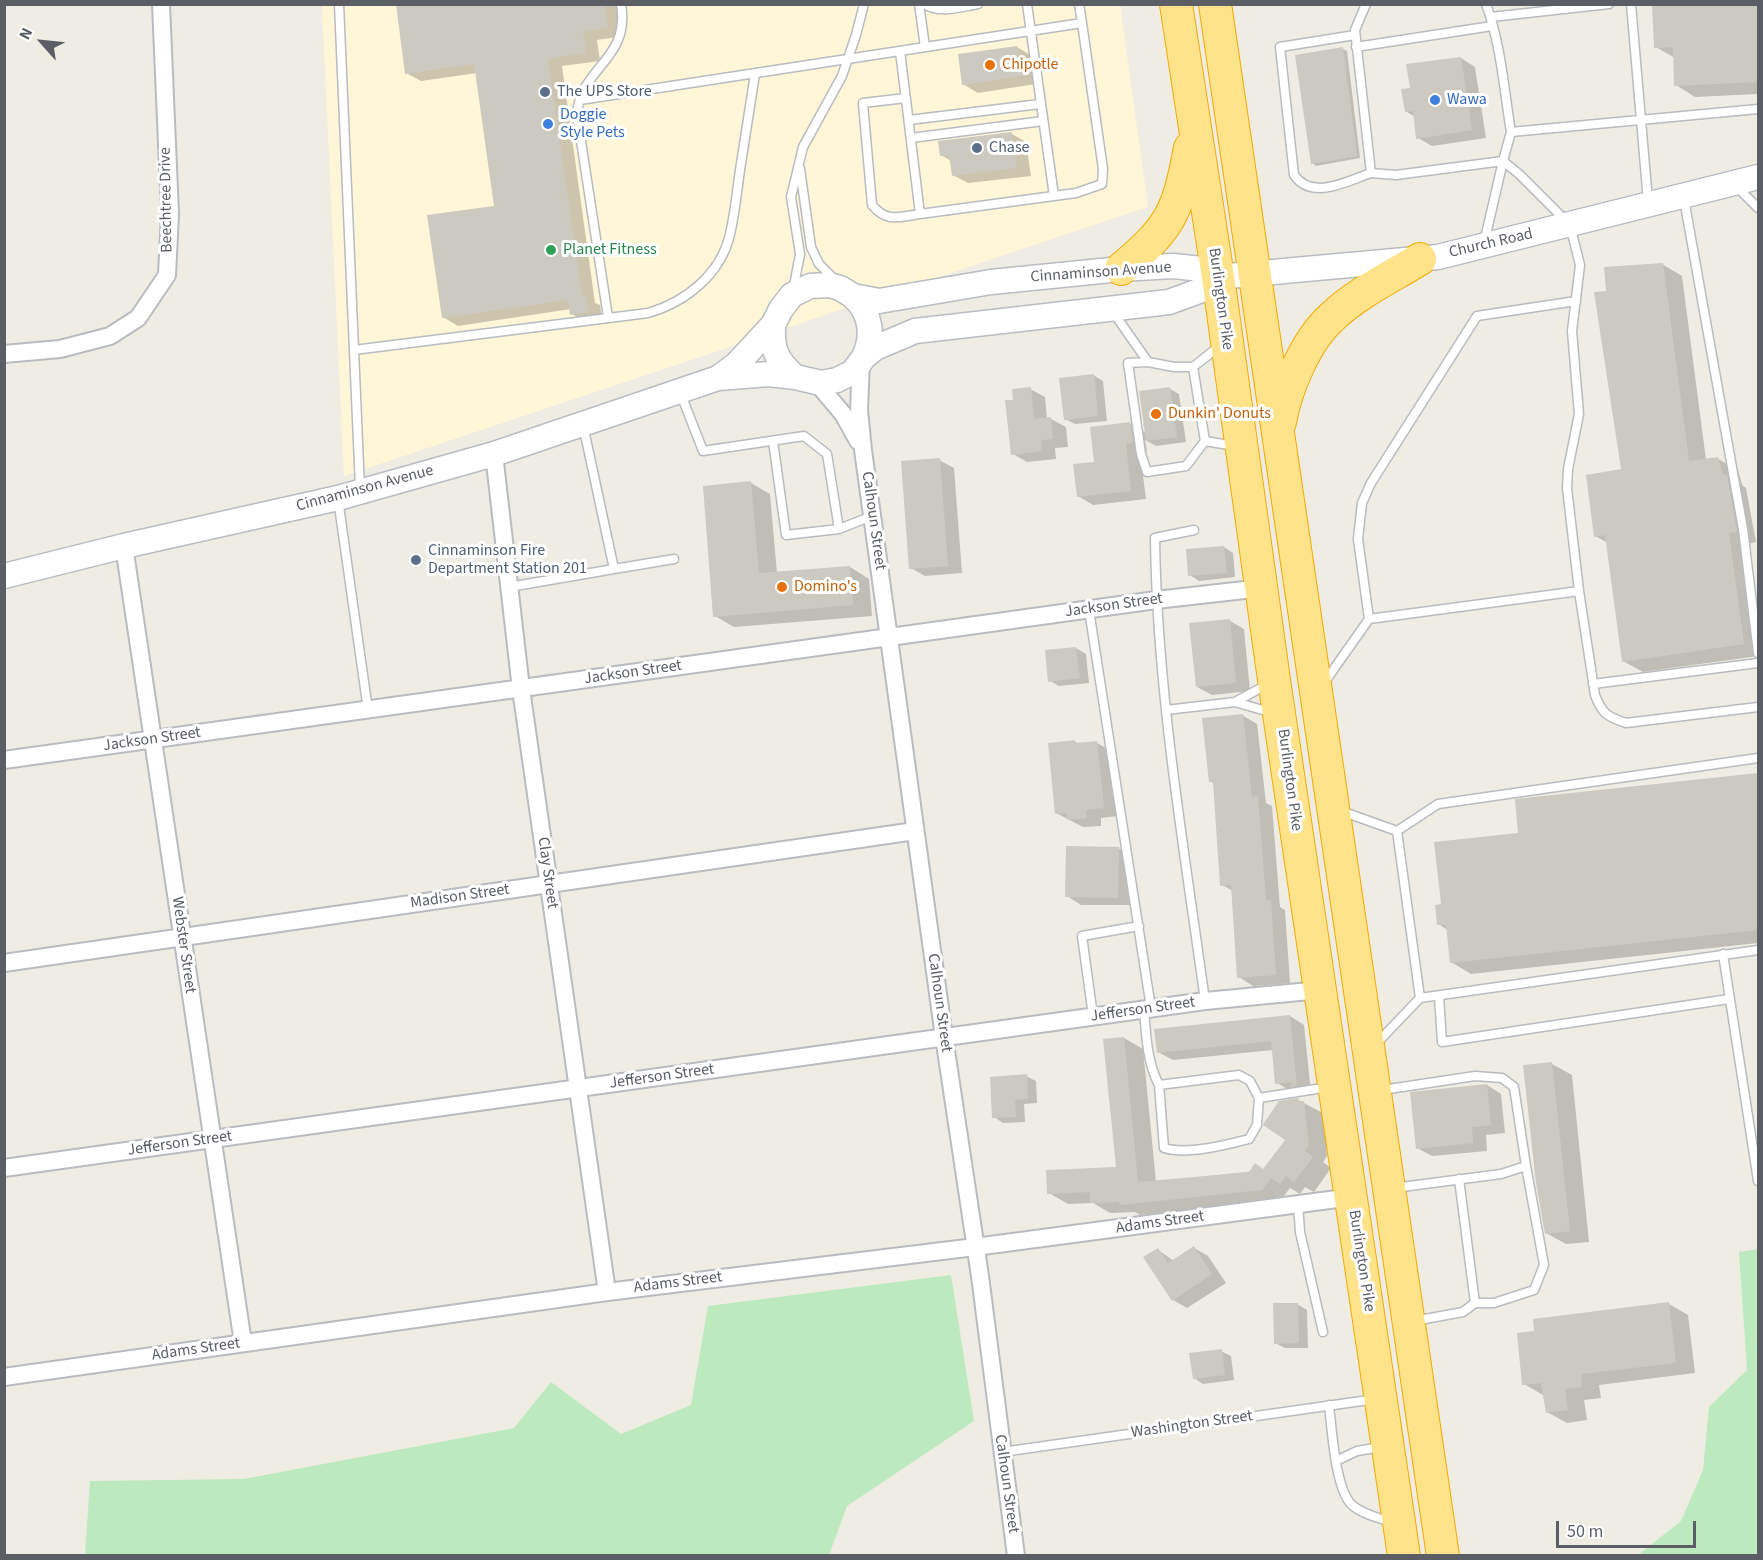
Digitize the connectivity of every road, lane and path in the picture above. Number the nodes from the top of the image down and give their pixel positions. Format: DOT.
graph roads {
  1 [pos="161,4"];
  2 [pos="339,4"];
  3 [pos="621,4"];
  4 [pos="864,4"];
  5 [pos="919,4"];
  6 [pos="924,4"];
  7 [pos="978,4"];
  8 [pos="1027,4"];
  9 [pos="1079,4"];
  10 [pos="1176,4"];
  11 [pos="1215,4"];
  12 [pos="1366,4"];
  13 [pos="1486,4"];
  14 [pos="1609,4"];
  15 [pos="1631,4"];
  16 [pos="1491,21"];
  17 [pos="1082,23"];
  18 [pos="1031,31"];
  19 [pos="1355,35"];
  20 [pos="925,47"];
  21 [pos="1356,47"];
  22 [pos="900,51"];
  23 [pos="849,59"];
  24 [pos="755,74"];
  25 [pos="906,98"];
  26 [pos="580,100"];
  27 [pos="1040,104"];
  28 [pos="1758,109"];
  29 [pos="1641,118"];
  30 [pos="909,120"];
  31 [pos="1043,122"];
  32 [pos="1194,127"];
  33 [pos="1510,132"];
  34 [pos="911,138"];
  35 [pos="1503,161"];
  36 [pos="799,165"];
  37 [pos="1371,172"];
  38 [pos="1758,177"];
  39 [pos="1734,184"];
  40 [pos="1683,195"];
  41 [pos="1053,196"];
  42 [pos="1648,204"];
  43 [pos="1758,208"];
  44 [pos="920,214"];
  45 [pos="1570,225"];
  46 [pos="1483,246"];
  47 [pos="1420,259"];
  48 [pos="1121,269"];
  49 [pos="1254,275"];
  50 [pos="1218,277"];
  51 [pos="849,294"];
  52 [pos="792,295"];
  53 [pos="1576,301"];
  54 [pos="1111,309"];
  55 [pos="608,318"];
  56 [pos="773,325"];
  57 [pos="1226,341"];
  58 [pos="354,350"];
  59 [pos="4,354"];
  60 [pos="863,360"];
  61 [pos="1148,362"];
  62 [pos="1194,367"];
  63 [pos="718,378"];
  64 [pos="806,380"];
  65 [pos="680,391"];
  66 [pos="583,424"];
  67 [pos="1278,435"];
  68 [pos="773,441"];
  69 [pos="1204,441"];
  70 [pos="1242,448"];
  71 [pos="863,450"];
  72 [pos="494,454"];
  73 [pos="349,495"];
  74 [pos="872,516"];
  75 [pos="839,529"];
  76 [pos="1194,530"];
  77 [pos="124,546"];
  78 [pos="674,559"];
  79 [pos="614,569"];
  80 [pos="4,576"];
  81 [pos="508,587"];
  82 [pos="1262,588"];
  83 [pos="1579,591"];
  84 [pos="1156,600"];
  85 [pos="1089,610"];
  86 [pos="1369,620"];
  87 [pos="889,637"];
  88 [pos="1758,653"];
  89 [pos="1758,663"];
  90 [pos="1274,680"];
  91 [pos="1593,684"];
  92 [pos="521,688"];
  93 [pos="1317,693"];
  94 [pos="1235,702"];
  95 [pos="1758,708"];
  96 [pos="368,710"];
  97 [pos="1166,710"];
  98 [pos="1279,715"];
  99 [pos="153,740"];
  100 [pos="1758,758"];
  101 [pos="4,760"];
  102 [pos="1334,809"];
  103 [pos="915,831"];
  104 [pos="1397,831"];
  105 [pos="549,884"];
  106 [pos="1139,926"];
  107 [pos="182,937"];
  108 [pos="1758,950"];
  109 [pos="1723,954"];
  110 [pos="4,963"];
  111 [pos="1320,990"];
  112 [pos="1439,996"];
  113 [pos="1420,998"];
  114 [pos="1729,999"];
  115 [pos="1205,1001"];
  116 [pos="1147,1009"];
  117 [pos="1093,1017"];
  118 [pos="944,1037"];
  119 [pos="1369,1051"];
  120 [pos="1159,1085"];
  121 [pos="1335,1086"];
  122 [pos="578,1089"];
  123 [pos="1375,1091"];
  124 [pos="1259,1098"];
  125 [pos="212,1139"];
  126 [pos="1526,1166"];
  127 [pos="4,1168"];
  128 [pos="1459,1179"];
  129 [pos="1758,1181"];
  130 [pos="1388,1189"];
  131 [pos="1352,1197"];
  132 [pos="1298,1203"];
  133 [pos="975,1247"];
  134 [pos="607,1292"];
  135 [pos="1475,1303"];
  136 [pos="1408,1322"];
  137 [pos="1323,1332"];
  138 [pos="243,1344"];
  139 [pos="4,1377"];
  140 [pos="1382,1398"];
  141 [pos="1329,1405"];
  142 [pos="1389,1446"];
  143 [pos="1002,1452"];
  144 [pos="1336,1461"];
  145 [pos="1400,1525"];
  146 [pos="1016,1556"];
  147 [pos="1404,1556"];
  148 [pos="1443,1556"];
  1 -- 59 [label="street, Beechtree Drive"];
  2 -- 58 [label="lane"];
  3 -- 26 [label="lane"];
  4 -- 23 [label="lane, Calhoun Street"];
  5 -- 20 [label="lane"];
  6 -- 7 [label="lane"];
  8 -- 18 [label="lane"];
  9 -- 17 [label="lane"];
  10 -- 32 [label="highway, Burlington Pike"];
  11 -- 49 [label="highway"];
  12 -- 19 [label="lane"];
  13 -- 16 [label="lane"];
  14 -- 16 [label="lane"];
  15 -- 29 [label="lane"];
  16 -- 21 [label="lane"];
  16 -- 33 [label="lane"];
  17 -- 18 [label="lane"];
  17 -- 41 [label="lane"];
  18 -- 20 [label="lane"];
  18 -- 27 [label="lane"];
  19 -- 21 [label="lane"];
  19 -- 37 [label="lane"];
  20 -- 22 [label="lane"];
  21 -- 37 [label="lane"];
  22 -- 23 [label="lane"];
  22 -- 25 [label="lane"];
  23 -- 24 [label="lane"];
  23 -- 36 [label="lane, Calhoun Street"];
  24 -- 26 [label="lane"];
  24 -- 55 [label="lane"];
  25 -- 30 [label="lane"];
  25 -- 44 [label="lane"];
  26 -- 55 [label="lane"];
  27 -- 30 [label="lane"];
  27 -- 31 [label="lane"];
  28 -- 29 [label="lane"];
  29 -- 33 [label="lane"];
  29 -- 42 [label="lane"];
  30 -- 34 [label="lane"];
  31 -- 34 [label="lane"];
  31 -- 41 [label="lane"];
  32 -- 48 [label="highway"];
  32 -- 50 [label="highway, Burlington Pike"];
  33 -- 35 [label="lane"];
  34 -- 44 [label="lane"];
  35 -- 37 [label="lane"];
  35 -- 45 [label="lane"];
  35 -- 46 [label="lane"];
  36 -- 51 [label="lane, Calhoun Street"];
  36 -- 52 [label="lane, Calhoun Street"];
  38 -- 39 [label="main road, Church Road"];
  39 -- 40 [label="main road, Church Road"];
  39 -- 43 [label="lane"];
  40 -- 42 [label="main road, Church Road"];
  40 -- 88 [label="lane"];
  41 -- 44 [label="lane"];
  42 -- 45 [label="main road, Church Road"];
  45 -- 46 [label="main road, Church Road"];
  45 -- 53 [label="lane"];
  46 -- 47 [label="main road, Church Road"];
  47 -- 49 [label="main road, Church Road"];
  47 -- 67 [label="highway"];
  48 -- 50 [label="main road, Cinnaminson Avenue"];
  48 -- 51 [label="main road, Cinnaminson Avenue"];
  49 -- 50 [label="main road, Church Road"];
  49 -- 67 [label="highway"];
  50 -- 54 [label="main road, Cinnaminson Avenue"];
  50 -- 57 [label="highway, Burlington Pike"];
  51 -- 52 [label="main road, Cinnaminson Avenue"];
  51 -- 60 [label="main road, Calhoun Street"];
  52 -- 56 [label="main road, Cinnaminson Avenue"];
  53 -- 83 [label="lane"];
  53 -- 86 [label="lane"];
  54 -- 60 [label="main road, Cinnaminson Avenue"];
  54 -- 61 [label="lane"];
  55 -- 58 [label="lane"];
  56 -- 63 [label="main road, Cinnaminson Avenue"];
  56 -- 64 [label="main road, Calhoun Street"];
  57 -- 62 [label="lane"];
  57 -- 70 [label="highway, Burlington Pike"];
  58 -- 73 [label="lane"];
  60 -- 64 [label="main road, Cinnaminson Avenue"];
  60 -- 71 [label="street, Calhoun Street"];
  61 -- 62 [label="lane"];
  61 -- 69 [label="lane"];
  62 -- 69 [label="lane"];
  63 -- 64 [label="main road, Cinnaminson Avenue"];
  63 -- 65 [label="main road, Cinnaminson Avenue"];
  64 -- 71 [label="street, Calhoun Street"];
  65 -- 66 [label="main road, Cinnaminson Avenue"];
  65 -- 68 [label="lane"];
  66 -- 72 [label="main road, Cinnaminson Avenue"];
  66 -- 79 [label="lane"];
  67 -- 93 [label="highway"];
  68 -- 75 [label="lane"];
  68 -- 75 [label="lane"];
  69 -- 70 [label="lane"];
  70 -- 82 [label="highway, Burlington Pike"];
  71 -- 74 [label="street, Calhoun Street"];
  72 -- 73 [label="main road, Cinnaminson Avenue"];
  72 -- 81 [label="street, Clay Street"];
  73 -- 77 [label="main road, Cinnaminson Avenue"];
  73 -- 96 [label="lane"];
  74 -- 75 [label="lane"];
  74 -- 87 [label="street, Calhoun Street"];
  76 -- 84 [label="lane"];
  77 -- 80 [label="main road, Cinnaminson Avenue"];
  77 -- 99 [label="street, Webster Street"];
  78 -- 79 [label="lane"];
  79 -- 81 [label="lane"];
  81 -- 92 [label="street, Clay Street"];
  82 -- 84 [label="street, Jackson Street"];
  82 -- 90 [label="highway, Burlington Pike"];
  83 -- 86 [label="lane"];
  83 -- 91 [label="lane"];
  84 -- 85 [label="street, Jackson Street"];
  84 -- 97 [label="lane"];
  85 -- 87 [label="street, Jackson Street"];
  85 -- 106 [label="lane"];
  86 -- 93 [label="lane"];
  87 -- 92 [label="street, Jackson Street"];
  87 -- 103 [label="street, Calhoun Street"];
  89 -- 91 [label="lane"];
  90 -- 94 [label="lane"];
  90 -- 98 [label="highway, Burlington Pike"];
  91 -- 95 [label="lane"];
  92 -- 96 [label="street, Jackson Street"];
  92 -- 105 [label="street, Clay Street"];
  93 -- 102 [label="highway"];
  94 -- 97 [label="lane"];
  94 -- 98 [label="lane"];
  96 -- 99 [label="street, Jackson Street"];
  97 -- 115 [label="lane"];
  98 -- 111 [label="highway, Burlington Pike"];
  99 -- 101 [label="street, Jackson Street"];
  99 -- 107 [label="street, Webster Street"];
  100 -- 104 [label="lane"];
  102 -- 104 [label="lane"];
  102 -- 119 [label="highway"];
  103 -- 105 [label="street, Madison Street"];
  103 -- 118 [label="street, Calhoun Street"];
  104 -- 113 [label="lane"];
  105 -- 107 [label="street, Madison Street"];
  105 -- 122 [label="street, Clay Street"];
  106 -- 116 [label="lane"];
  106 -- 117 [label="lane"];
  107 -- 110 [label="street, Madison Street"];
  107 -- 125 [label="street, Webster Street"];
  108 -- 109 [label="lane"];
  109 -- 112 [label="lane"];
  109 -- 114 [label="lane"];
  111 -- 115 [label="street, Jefferson Street"];
  111 -- 121 [label="highway, Burlington Pike"];
  112 -- 113 [label="lane"];
  112 -- 114 [label="lane"];
  113 -- 119 [label="lane"];
  114 -- 129 [label="lane"];
  115 -- 116 [label="street, Jefferson Street"];
  116 -- 117 [label="street, Jefferson Street"];
  116 -- 120 [label="lane"];
  117 -- 118 [label="street, Jefferson Street"];
  118 -- 122 [label="street, Jefferson Street"];
  118 -- 133 [label="street, Calhoun Street"];
  119 -- 123 [label="highway"];
  120 -- 124 [label="lane"];
  120 -- 124 [label="lane"];
  121 -- 124 [label="lane"];
  121 -- 131 [label="highway, Burlington Pike"];
  122 -- 125 [label="street, Jefferson Street"];
  122 -- 134 [label="street, Clay Street"];
  123 -- 126 [label="lane"];
  123 -- 130 [label="highway"];
  125 -- 127 [label="street, Jefferson Street"];
  125 -- 138 [label="street, Webster Street"];
  126 -- 128 [label="lane"];
  126 -- 135 [label="lane"];
  128 -- 130 [label="lane"];
  128 -- 135 [label="lane"];
  130 -- 136 [label="highway"];
  131 -- 132 [label="street, Adams Street"];
  131 -- 140 [label="highway, Burlington Pike"];
  132 -- 133 [label="street, Adams Street"];
  132 -- 137 [label="lane"];
  133 -- 134 [label="street, Adams Street"];
  133 -- 143 [label="street, Calhoun Street"];
  134 -- 138 [label="street, Adams Street"];
  135 -- 136 [label="lane"];
  136 -- 148 [label="highway"];
  138 -- 139 [label="street, Adams Street"];
  140 -- 141 [label="lane, Washington Street"];
  140 -- 142 [label="highway, Burlington Pike"];
  141 -- 143 [label="lane, Washington Street"];
  141 -- 144 [label="lane"];
  142 -- 144 [label="lane"];
  142 -- 145 [label="highway, Burlington Pike"];
  143 -- 146 [label="street, Calhoun Street"];
  144 -- 145 [label="lane"];
  145 -- 147 [label="highway, Burlington Pike"];
}
